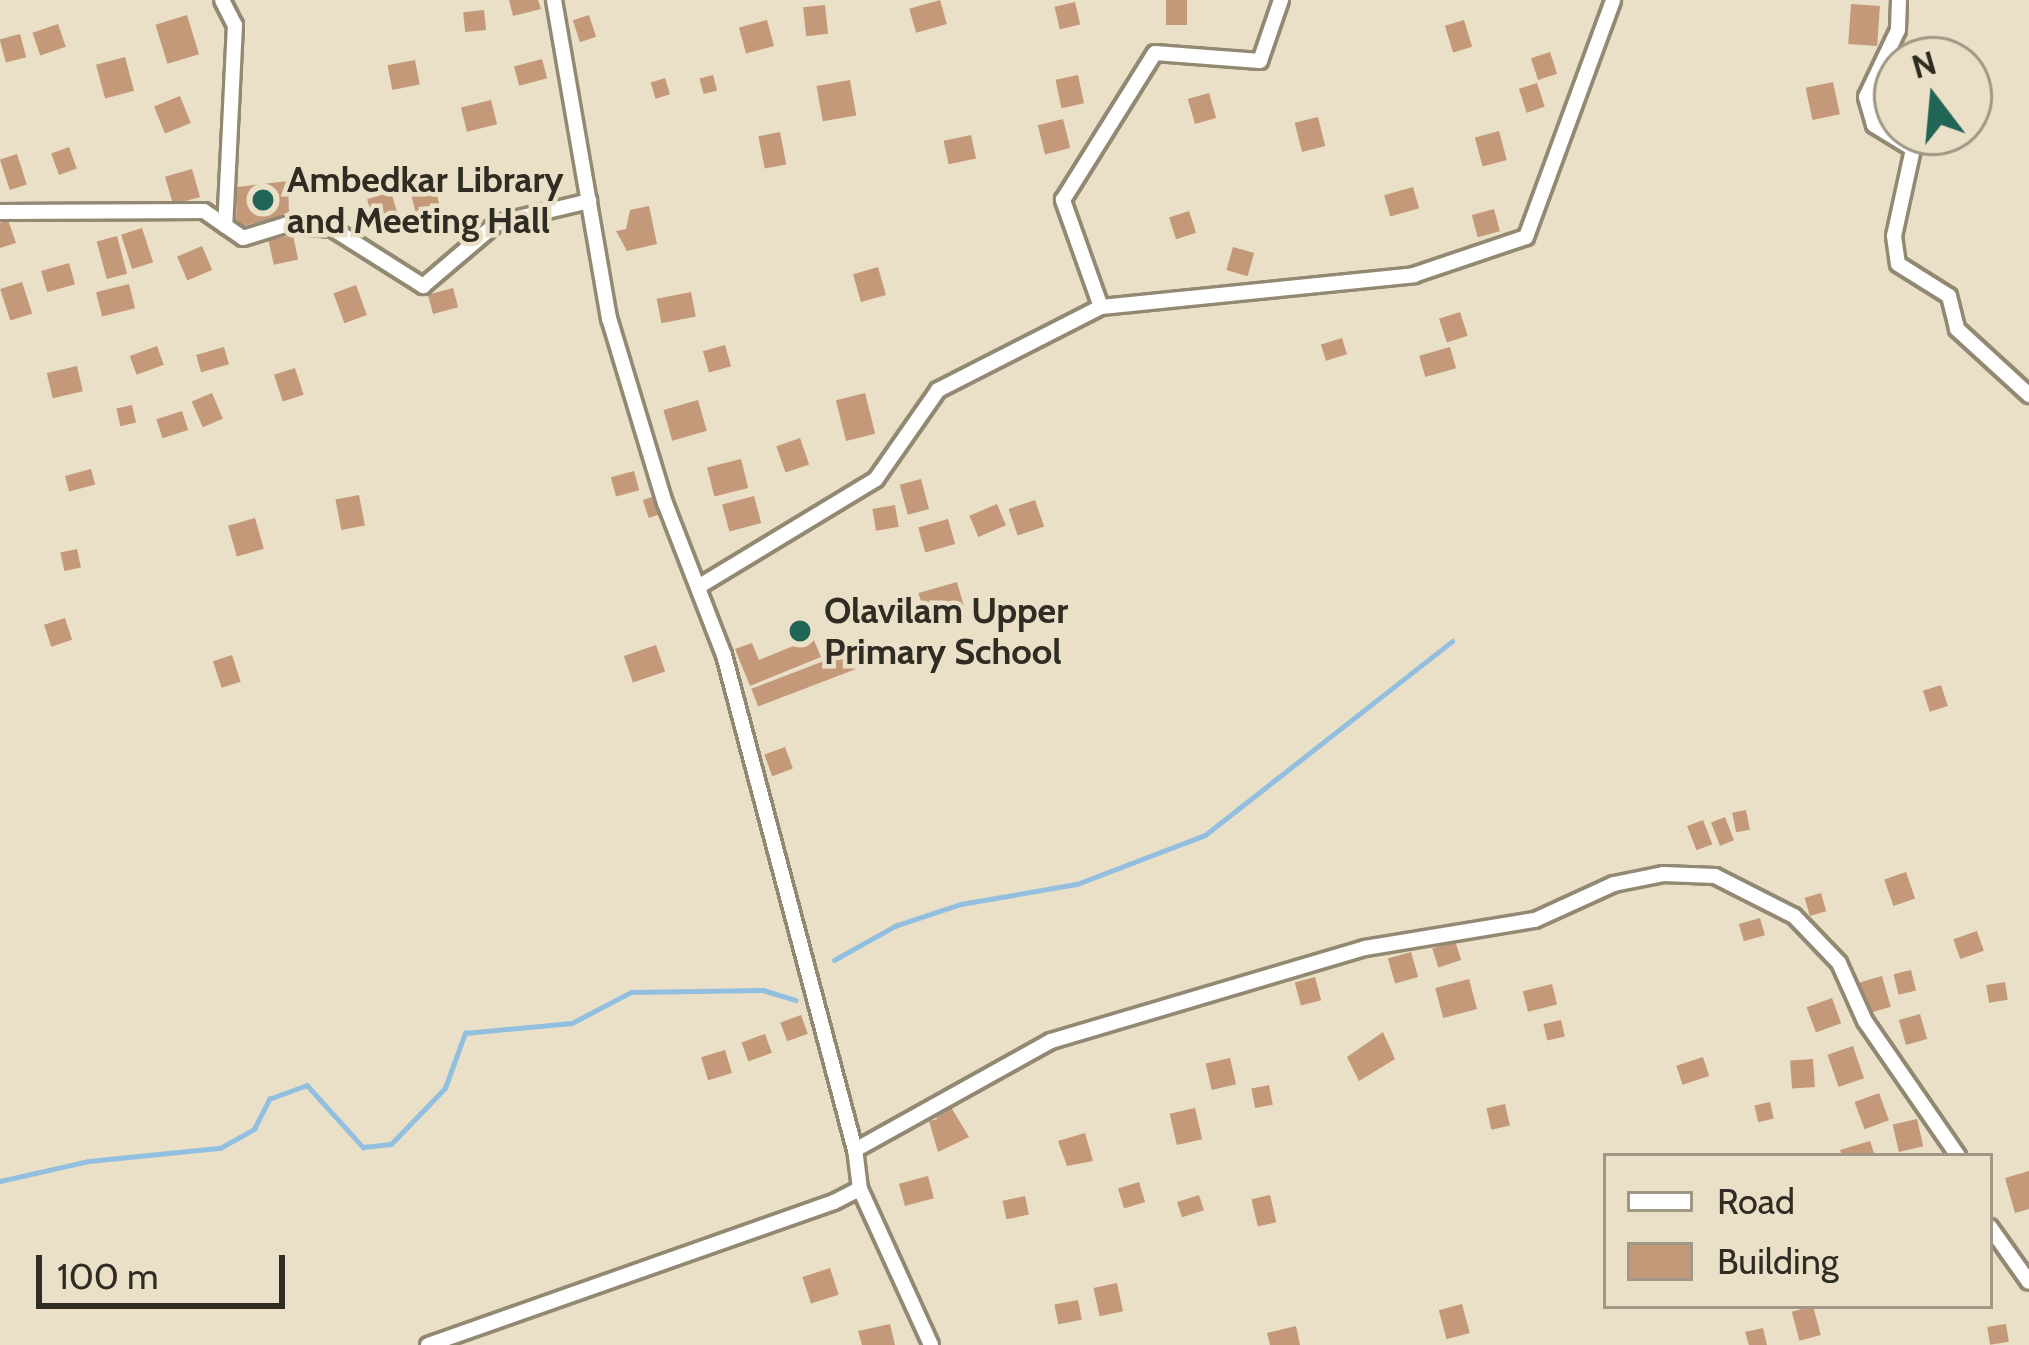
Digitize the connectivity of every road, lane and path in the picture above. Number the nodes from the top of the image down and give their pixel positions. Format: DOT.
graph roads {
  1 [pos="222,0"];
  2 [pos="554,0"];
  3 [pos="1281,0"];
  4 [pos="1612,0"];
  5 [pos="1899,0"];
  6 [pos="589,201"];
  7 [pos="0,212"];
  8 [pos="225,226"];
  9 [pos="1101,307"];
  10 [pos="2029,395"];
  11 [pos="698,587"];
  12 [pos="855,1150"];
  13 [pos="1956,1153"];
  14 [pos="860,1189"];
  15 [pos="1993,1231"];
  16 [pos="2029,1282"];
  17 [pos="428,1345"];
  18 [pos="931,1345"];
  1 -- 8 [label="street"];
  2 -- 6 [label="street"];
  3 -- 9 [label="street"];
  4 -- 9 [label="street"];
  5 -- 10 [label="street"];
  6 -- 8 [label="street"];
  6 -- 11 [label="street"];
  7 -- 8 [label="street"];
  9 -- 11 [label="street"];
  11 -- 12 [label="street"];
  12 -- 13 [label="street"];
  12 -- 14 [label="street"];
  14 -- 17 [label="street"];
  14 -- 18 [label="street"];
  15 -- 16 [label="street"];
}
